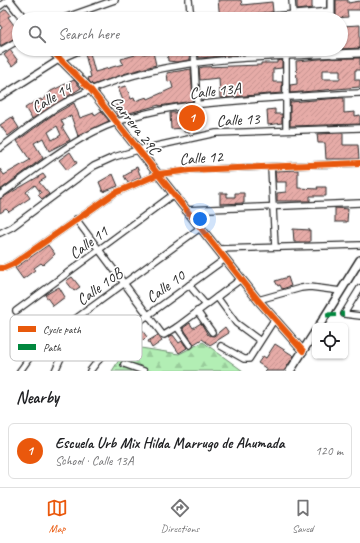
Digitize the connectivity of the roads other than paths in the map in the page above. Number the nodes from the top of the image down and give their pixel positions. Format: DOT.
graph roads {
  1 [pos="9,0"];
  2 [pos="115,0"];
  3 [pos="189,0"];
  4 [pos="292,0"];
  5 [pos="331,0"];
  6 [pos="0,6"];
  7 [pos="18,12"];
  8 [pos="81,12"];
  9 [pos="190,12"];
  10 [pos="293,12"];
  11 [pos="331,12"];
  12 [pos="12,44"];
  13 [pos="0,51"];
  14 [pos="348,52"];
  15 [pos="360,53"];
  16 [pos="57,56"];
  17 [pos="67,56"];
  18 [pos="195,56"];
  19 [pos="286,56"];
  20 [pos="60,59"];
  21 [pos="196,63"];
  22 [pos="91,90"];
  23 [pos="360,93"];
  24 [pos="285,96"];
  25 [pos="0,97"];
  26 [pos="197,104"];
  27 [pos="118,122"];
  28 [pos="360,128"];
  29 [pos="286,130"];
  30 [pos="0,148"];
  31 [pos="138,150"];
  32 [pos="360,163"];
  33 [pos="271,167"];
  34 [pos="159,174"];
  35 [pos="174,194"];
  36 [pos="0,195"];
  37 [pos="360,203"];
  38 [pos="273,207"];
  39 [pos="185,210"];
  40 [pos="76,219"];
  41 [pos="200,228"];
  42 [pos="0,233"];
  43 [pos="360,245"];
  44 [pos="275,247"];
  45 [pos="217,249"];
  46 [pos="98,250"];
  47 [pos="225,259"];
  48 [pos="360,260"];
  49 [pos="0,268"];
  50 [pos="241,279"];
  51 [pos="124,284"];
  52 [pos="189,284"];
  53 [pos="360,288"];
  54 [pos="341,291"];
  55 [pos="217,297"];
  56 [pos="258,300"];
  57 [pos="206,305"];
  58 [pos="16,311"];
  59 [pos="197,311"];
  60 [pos="147,314"];
  61 [pos="81,315"];
  62 [pos="360,316"];
  63 [pos="142,318"];
  64 [pos="274,320"];
  65 [pos="321,323"];
  66 [pos="177,327"];
  67 [pos="212,332"];
  68 [pos="312,337"];
  69 [pos="260,340"];
  70 [pos="190,345"];
  71 [pos="221,346"];
  72 [pos="303,351"];
  73 [pos="27,361"];
  74 [pos="60,361"];
  75 [pos="98,361"];
  76 [pos="124,364"];
  77 [pos="20,371"];
  78 [pos="55,371"];
  79 [pos="90,371"];
  80 [pos="144,371"];
  81 [pos="290,371"];
  1 -- 6 [label="street"];
  1 -- 7 [label="street"];
  2 -- 8 [label="street"];
  3 -- 9 [label="street"];
  4 -- 10 [label="street"];
  5 -- 11 [label="street"];
  12 -- 13 [label="street"];
  14 -- 15 [label="street, Calle 14"];
  16 -- 20 [label="street, Carrera 29C"];
  17 -- 20 [label="street"];
  18 -- 21 [label="street"];
  19 -- 21 [label="street, Calle 14"];
  19 -- 24 [label="street"];
  20 -- 22 [label="street, Carrera 29C"];
  20 -- 25 [label="street"];
  21 -- 22 [label="street, Calle 14"];
  21 -- 26 [label="street"];
  22 -- 27 [label="street, Carrera 29C"];
  22 -- 30 [label="street, Calle 14"];
  23 -- 24 [label="street, Calle 13A"];
  24 -- 26 [label="street, Calle 13A"];
  24 -- 29 [label="street"];
  26 -- 27 [label="street, Calle 13A"];
  27 -- 31 [label="street, Carrera 29C"];
  27 -- 36 [label="street, Calle 13A"];
  28 -- 29 [label="street, Calle 13"];
  29 -- 31 [label="street, Calle 13"];
  31 -- 34 [label="street, Carrera 29C"];
  31 -- 42 [label="street, Calle 13"];
  32 -- 33 [label="street, Calle 12"];
  33 -- 34 [label="street, Calle 12"];
  33 -- 38 [label="street"];
  34 -- 35 [label="street, Carrera 29C"];
  34 -- 40 [label="street, Calle 12"];
  35 -- 39 [label="street, Carrera 29C"];
  35 -- 46 [label="street, Calle 11"];
  37 -- 38 [label="street"];
  38 -- 39 [label="street"];
  38 -- 44 [label="street"];
  39 -- 41 [label="street, Carrera 29C"];
  40 -- 46 [label="street"];
  40 -- 49 [label="street, Calle 12"];
  41 -- 45 [label="street, Carrera 29C"];
  41 -- 51 [label="street, Calle 10B"];
  43 -- 44 [label="street"];
  44 -- 45 [label="street"];
  45 -- 47 [label="street, Carrera 29C"];
  46 -- 51 [label="street"];
  46 -- 58 [label="street, Calle 11"];
  47 -- 50 [label="street, Carrera 29C"];
  47 -- 52 [label="street, Calle 10"];
  48 -- 54 [label="street"];
  50 -- 55 [label="street"];
  50 -- 56 [label="street, Carrera 29C"];
  51 -- 60 [label="street"];
  51 -- 61 [label="street, Calle 10B"];
  52 -- 57 [label="street"];
  52 -- 60 [label="street, Calle 10"];
  53 -- 62 [label="street"];
  54 -- 56 [label="street"];
  54 -- 65 [label="street"];
  55 -- 57 [label="street"];
  55 -- 69 [label="street"];
  56 -- 64 [label="street, Carrera 29C"];
  57 -- 59 [label="street"];
  59 -- 66 [label="street"];
  59 -- 67 [label="street"];
  60 -- 63 [label="street, Calle 10"];
  60 -- 66 [label="street"];
  64 -- 69 [label="street"];
  64 -- 72 [label="street, Carrera 29C"];
  66 -- 70 [label="street"];
  68 -- 72 [label="street"];
  69 -- 71 [label="street"];
  72 -- 81 [label="street"];
  73 -- 77 [label="street, Calle 10B"];
  74 -- 78 [label="street"];
  75 -- 79 [label="street, Calle 10"];
  76 -- 80 [label="street"];
}
